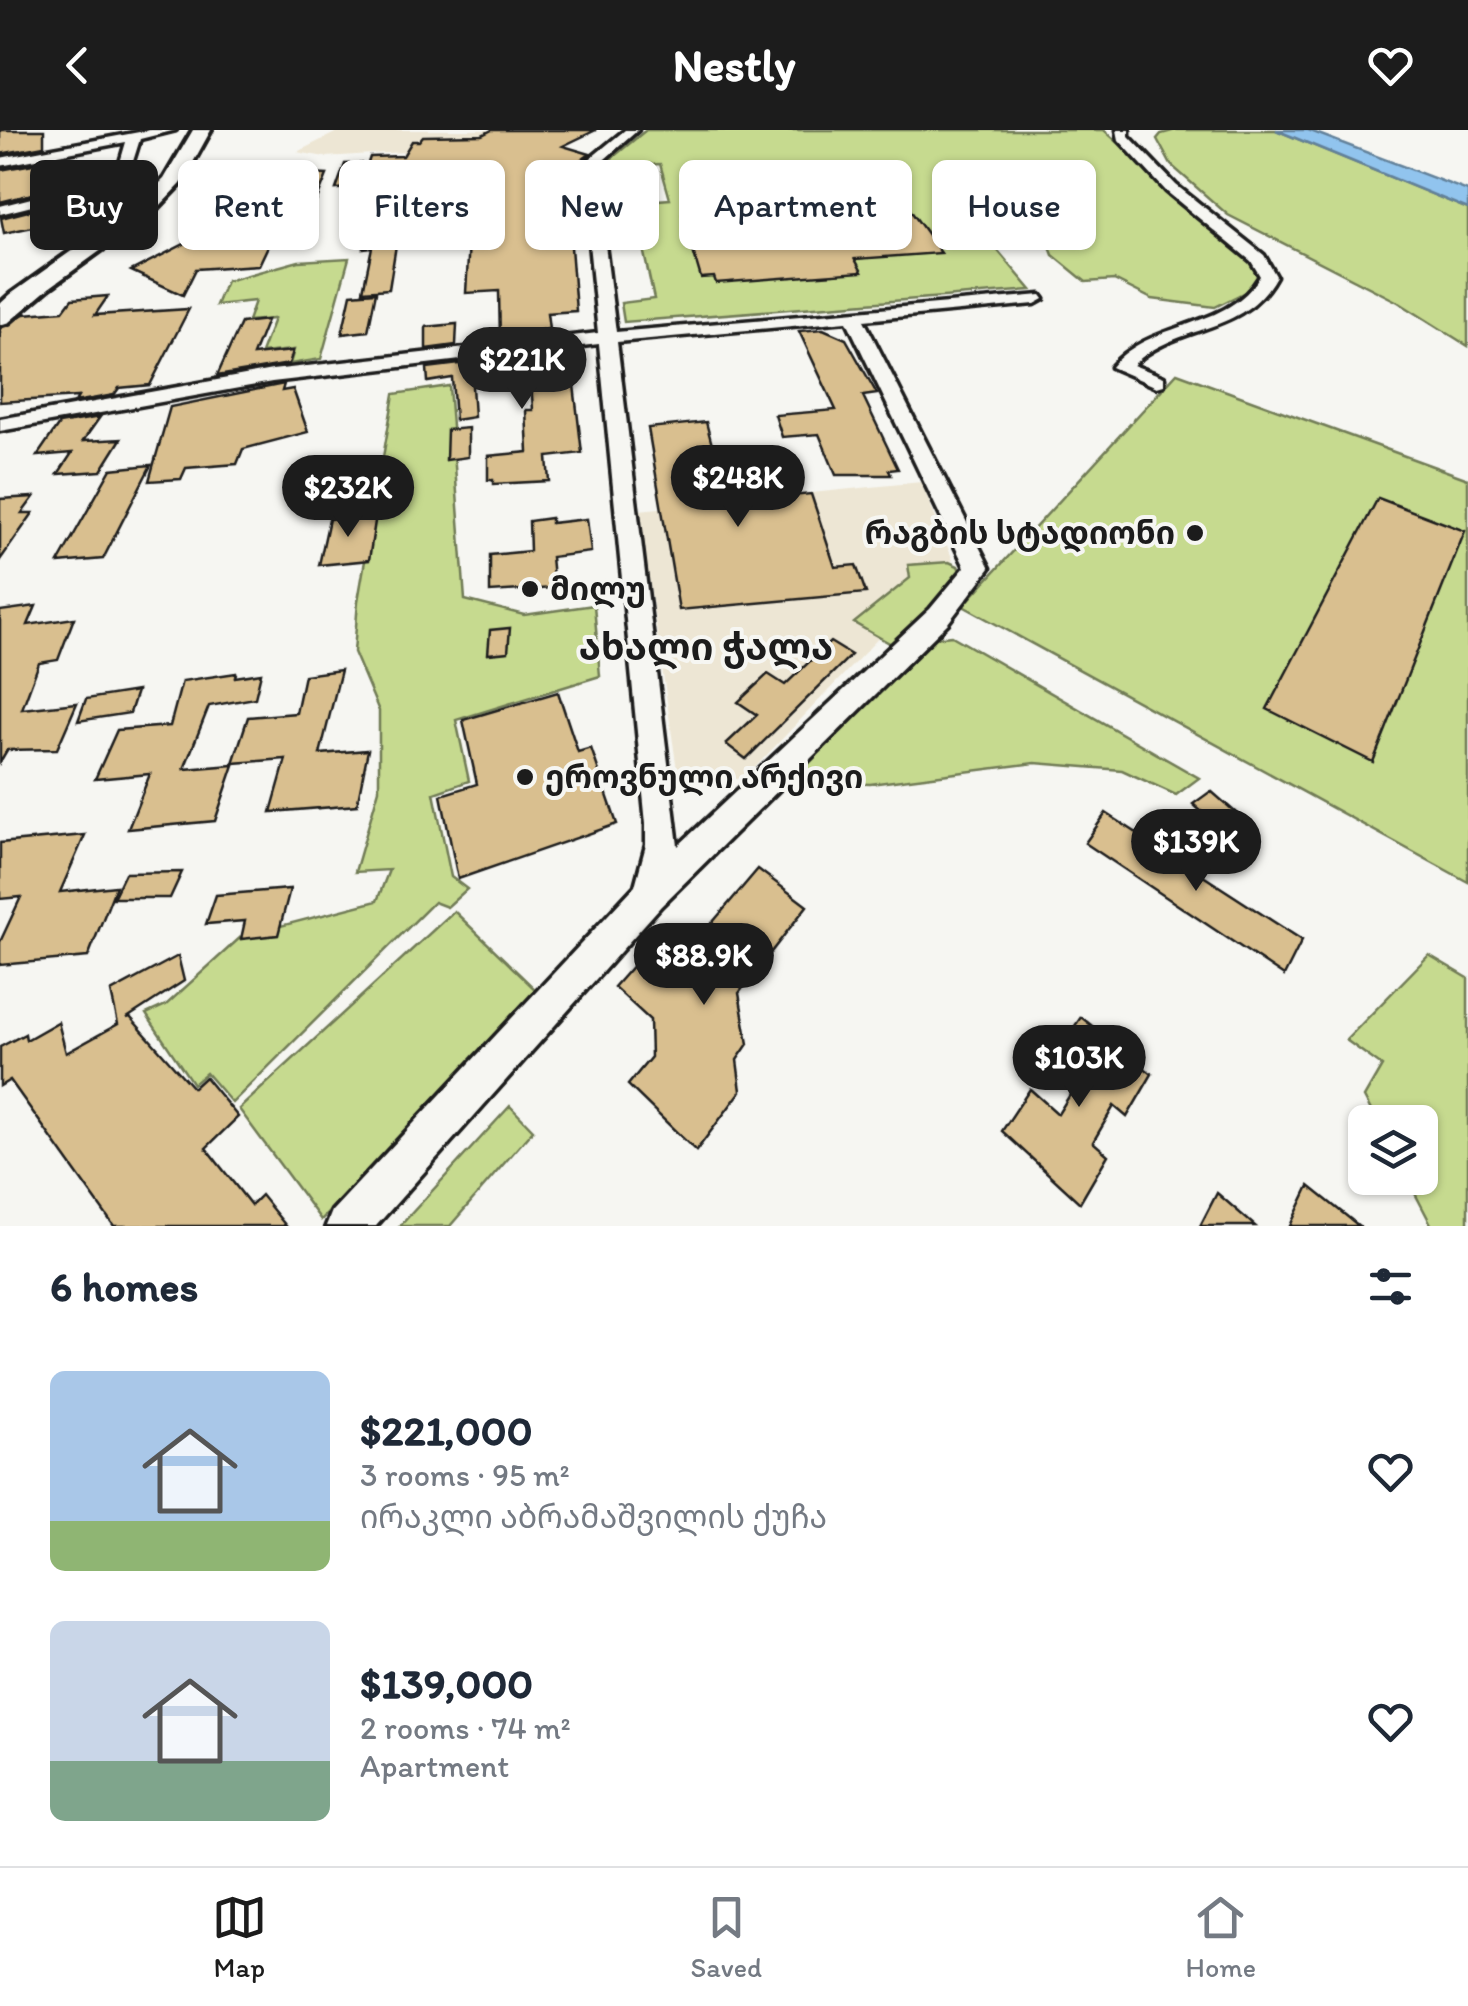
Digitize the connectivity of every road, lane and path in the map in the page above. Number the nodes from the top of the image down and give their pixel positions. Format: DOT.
graph roads {
  1 [pos="170,130"];
  2 [pos="202,130"];
  3 [pos="632,130"];
  4 [pos="1122,130"];
  5 [pos="134,138"];
  6 [pos="0,162"];
  7 [pos="0,210"];
  8 [pos="1035,299"];
  9 [pos="0,316"];
  10 [pos="854,317"];
  11 [pos="604,338"];
  12 [pos="1157,381"];
  13 [pos="0,425"];
  14 [pos="662,824"];
  15 [pos="722,828"];
  16 [pos="650,895"];
  17 [pos="347,1226"];
  1 -- 5 [label="street"];
  2 -- 9 [label="street"];
  3 -- 11 [label="street"];
  4 -- 12 [label="street"];
  5 -- 6 [label="street"];
  5 -- 7 [label="street"];
  8 -- 10 [label="street"];
  10 -- 11 [label="street"];
  10 -- 15 [label="street"];
  11 -- 13 [label="street"];
  11 -- 14 [label="street"];
  14 -- 15 [label="street"];
  14 -- 16 [label="street"];
  15 -- 16 [label="street"];
  16 -- 17 [label="street"];
}
